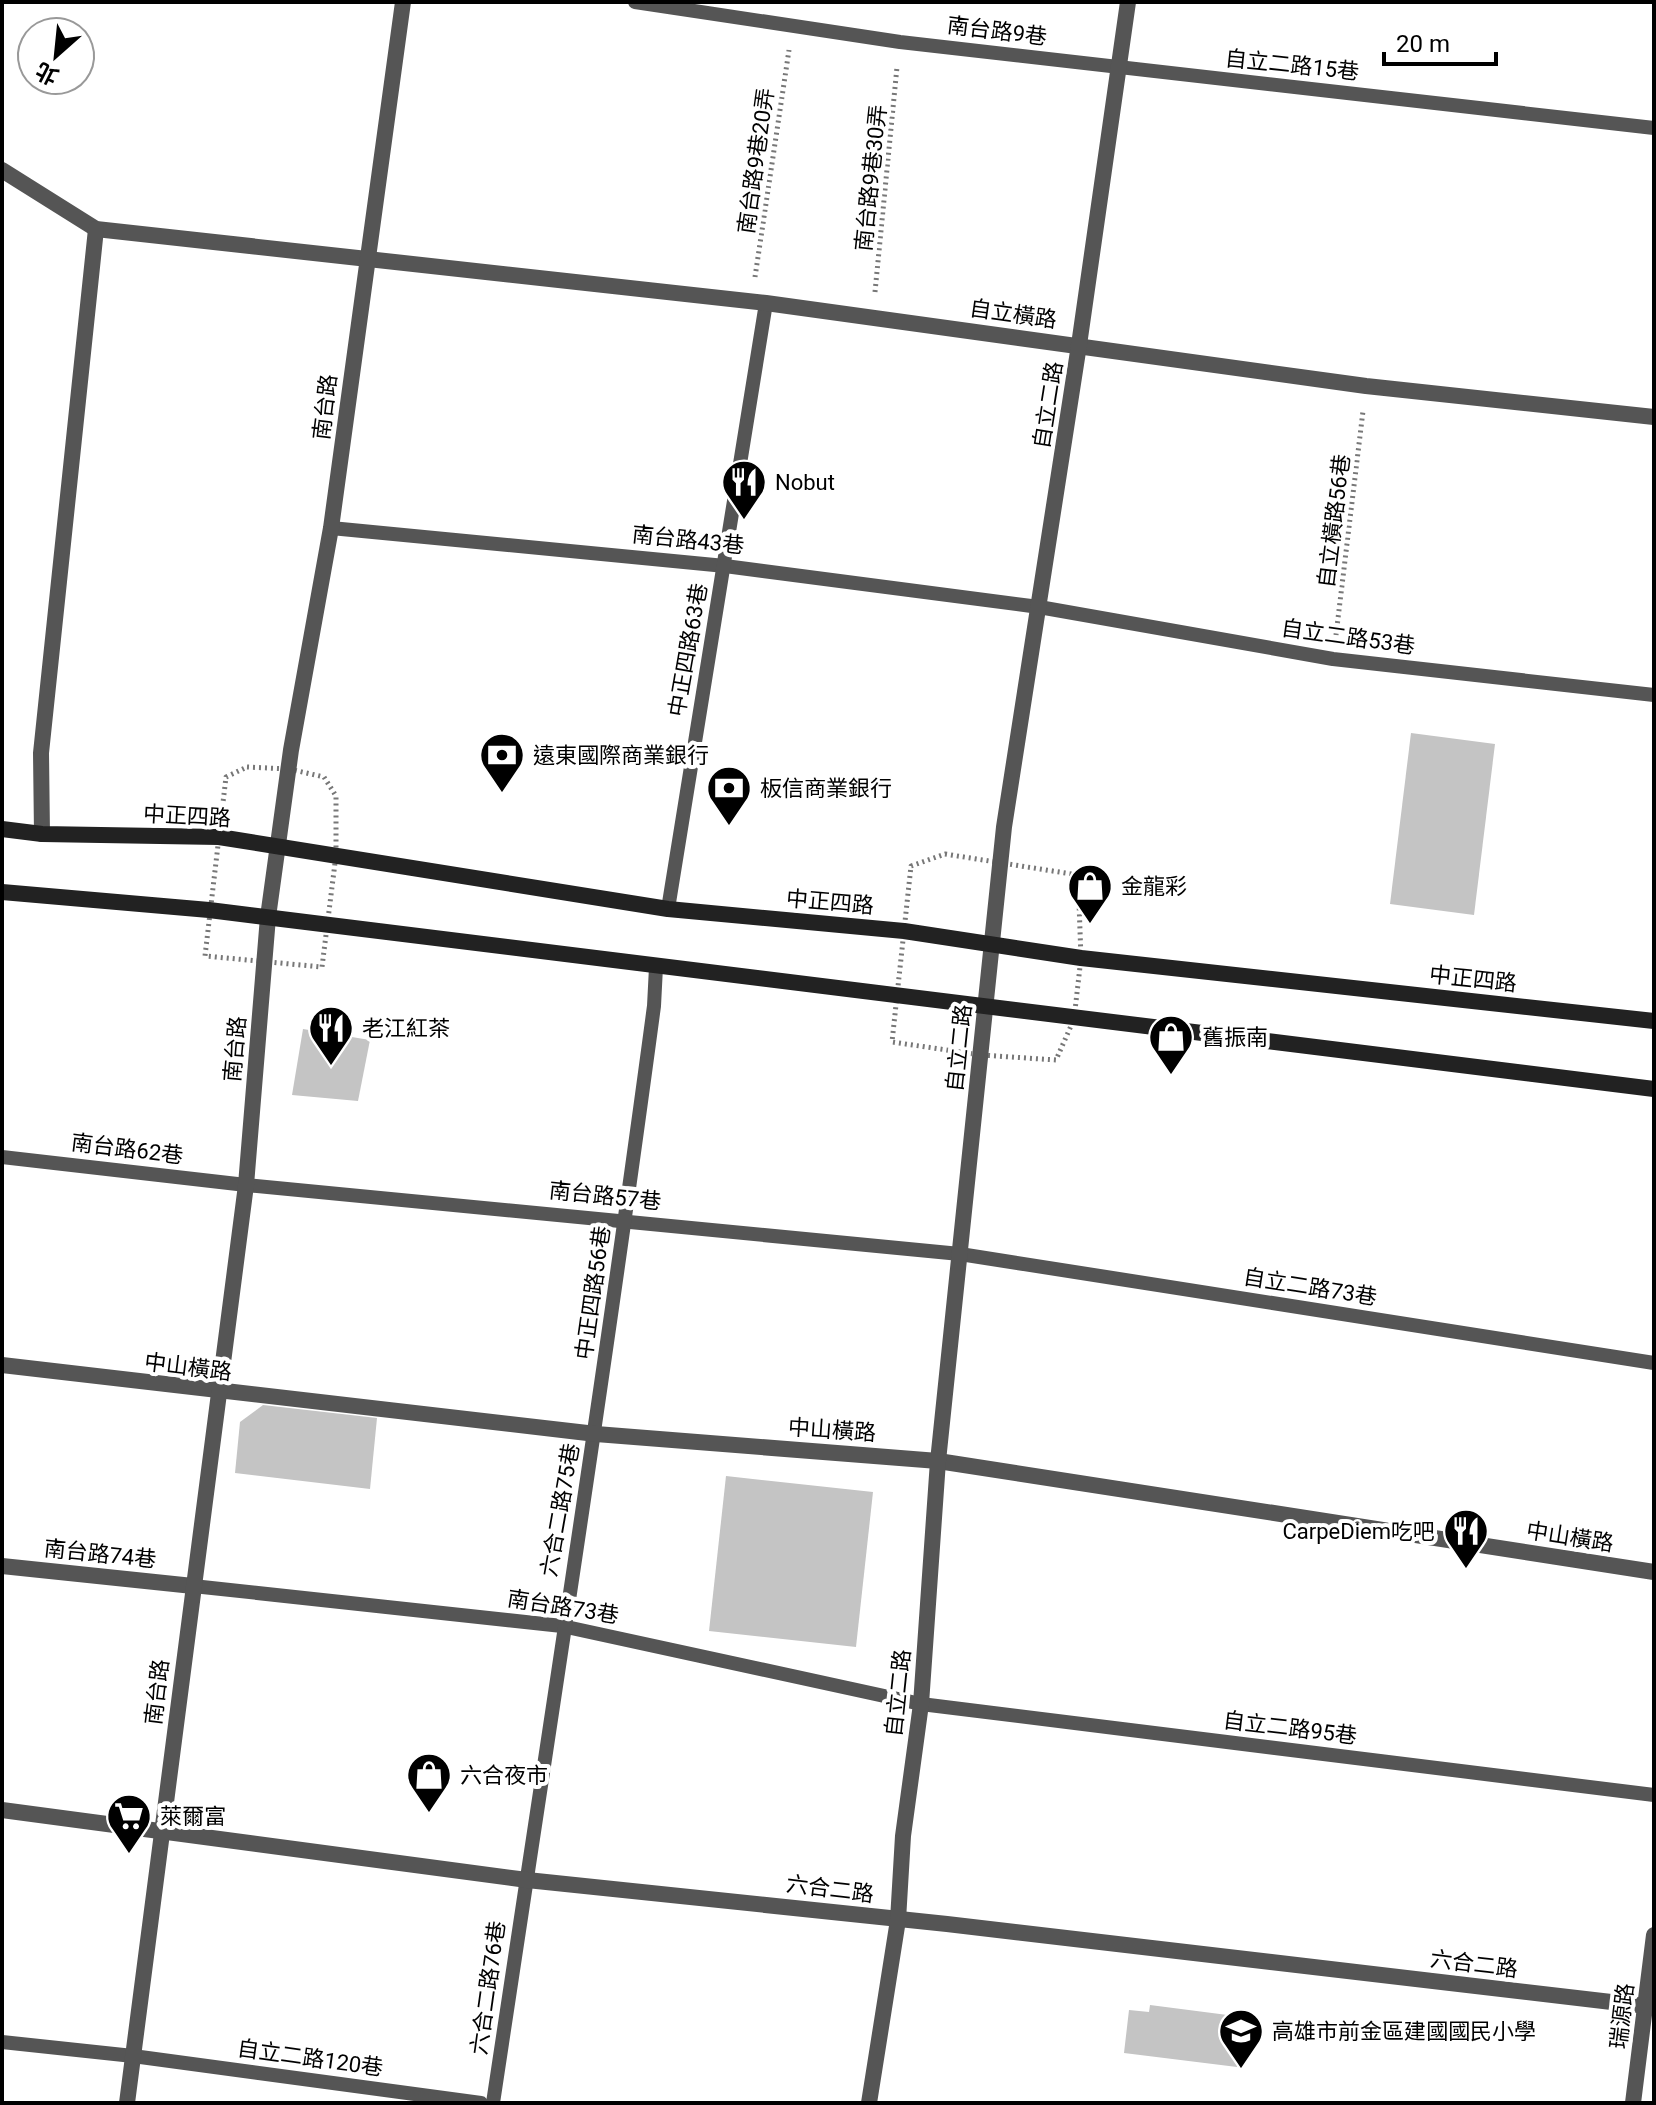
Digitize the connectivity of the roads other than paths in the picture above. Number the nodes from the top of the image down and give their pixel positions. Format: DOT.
graph roads {
  1 [pos="403,2"];
  2 [pos="635,2"];
  3 [pos="1128,2"];
  4 [pos="1117,68"];
  5 [pos="1654,128"];
  6 [pos="2,170"];
  7 [pos="96,229"];
  8 [pos="366,259"];
  9 [pos="759,302"];
  10 [pos="1079,345"];
  11 [pos="1654,417"];
  12 [pos="331,528"];
  13 [pos="725,566"];
  14 [pos="1039,607"];
  15 [pos="1654,695"];
  16 [pos="2,829"];
  17 [pos="42,834"];
  18 [pos="278,846"];
  19 [pos="2,892"];
  20 [pos="668,909"];
  21 [pos="268,917"];
  22 [pos="992,945"];
  23 [pos="656,967"];
  24 [pos="986,1006"];
  25 [pos="1654,1021"];
  26 [pos="1654,1089"];
  27 [pos="2,1157"];
  28 [pos="246,1185"];
  29 [pos="626,1220"];
  30 [pos="960,1254"];
  31 [pos="1654,1363"];
  32 [pos="2,1365"];
  33 [pos="217,1393"];
  34 [pos="596,1434"];
  35 [pos="938,1461"];
  36 [pos="2,1566"];
  37 [pos="1654,1572"];
  38 [pos="193,1586"];
  39 [pos="562,1626"];
  40 [pos="921,1704"];
  41 [pos="1654,1795"];
  42 [pos="2,1810"];
  43 [pos="162,1829"];
  44 [pos="527,1880"];
  45 [pos="898,1920"];
  46 [pos="1654,1935"];
  47 [pos="1649,2007"];
  48 [pos="2,2042"];
  49 [pos="133,2056"];
  50 [pos="127,2103"];
  51 [pos="481,2103"];
  52 [pos="493,2103"];
  53 [pos="869,2103"];
  54 [pos="1633,2103"];
  1 -- 8 [label="street, 南台路"];
  2 -- 4 [label="lane, 南台路9巷"];
  3 -- 4 [label="street, 自立二路"];
  4 -- 5 [label="lane, 自立二路15巷"];
  4 -- 10 [label="street, 自立二路"];
  6 -- 7 [label="street"];
  7 -- 8 [label="street, 自立橫路"];
  7 -- 17 [label="street"];
  8 -- 9 [label="street, 自立橫路"];
  8 -- 12 [label="street, 南台路"];
  9 -- 10 [label="street, 自立橫路"];
  9 -- 13 [label="lane, 中正四路63巷"];
  10 -- 11 [label="street, 自立橫路"];
  10 -- 14 [label="street, 自立二路"];
  12 -- 13 [label="lane, 南台路43巷"];
  12 -- 18 [label="street, 南台路"];
  13 -- 14 [label="lane, 南台路43巷"];
  13 -- 20 [label="lane, 中正四路63巷"];
  14 -- 15 [label="lane, 自立二路53巷"];
  14 -- 22 [label="street, 自立二路"];
  16 -- 17 [label="street, 中正四路"];
  17 -- 18 [label="street, 中正四路"];
  18 -- 20 [label="street, 中正四路"];
  18 -- 21 [label="street, 南台路"];
  19 -- 21 [label="street"];
  20 -- 22 [label="street, 中正四路"];
  21 -- 23 [label="street"];
  21 -- 28 [label="street, 南台路"];
  22 -- 24 [label="street, 自立二路"];
  22 -- 25 [label="street, 中正四路"];
  23 -- 24 [label="street"];
  23 -- 29 [label="lane, 中正四路56巷"];
  24 -- 26 [label="street"];
  24 -- 30 [label="street, 自立二路"];
  27 -- 28 [label="lane, 南台路62巷"];
  28 -- 29 [label="lane, 南台路57巷"];
  28 -- 33 [label="street, 南台路"];
  29 -- 30 [label="lane, 南台路57巷"];
  29 -- 34 [label="lane, 中正四路56巷"];
  30 -- 31 [label="lane, 自立二路73巷"];
  30 -- 35 [label="street, 自立二路"];
  32 -- 33 [label="street, 中山橫路"];
  33 -- 34 [label="street, 中山橫路"];
  33 -- 38 [label="street, 南台路"];
  34 -- 35 [label="street, 中山橫路"];
  34 -- 39 [label="lane, 六合二路75巷"];
  35 -- 37 [label="street, 中山橫路"];
  35 -- 40 [label="street, 自立二路"];
  36 -- 38 [label="street, 南台路74巷"];
  38 -- 39 [label="lane, 南台路73巷"];
  38 -- 43 [label="street, 南台路"];
  39 -- 40 [label="lane, 南台路73巷"];
  39 -- 44 [label="lane, 六合二路75巷"];
  40 -- 41 [label="lane, 自立二路95巷"];
  40 -- 45 [label="street, 自立二路"];
  42 -- 43 [label="street, 六合二路"];
  43 -- 44 [label="street, 六合二路"];
  43 -- 49 [label="street, 南台路"];
  44 -- 45 [label="street, 六合二路"];
  44 -- 52 [label="lane, 六合二路76巷"];
  45 -- 47 [label="street, 六合二路"];
  45 -- 53 [label="street, 自立二路"];
  46 -- 47 [label="street, 瑞源路"];
  47 -- 54 [label="street, 瑞源路"];
  48 -- 49 [label="lane, 自立二路120巷"];
  49 -- 50 [label="street, 南台路"];
  49 -- 51 [label="lane, 自立二路120巷"];
}
